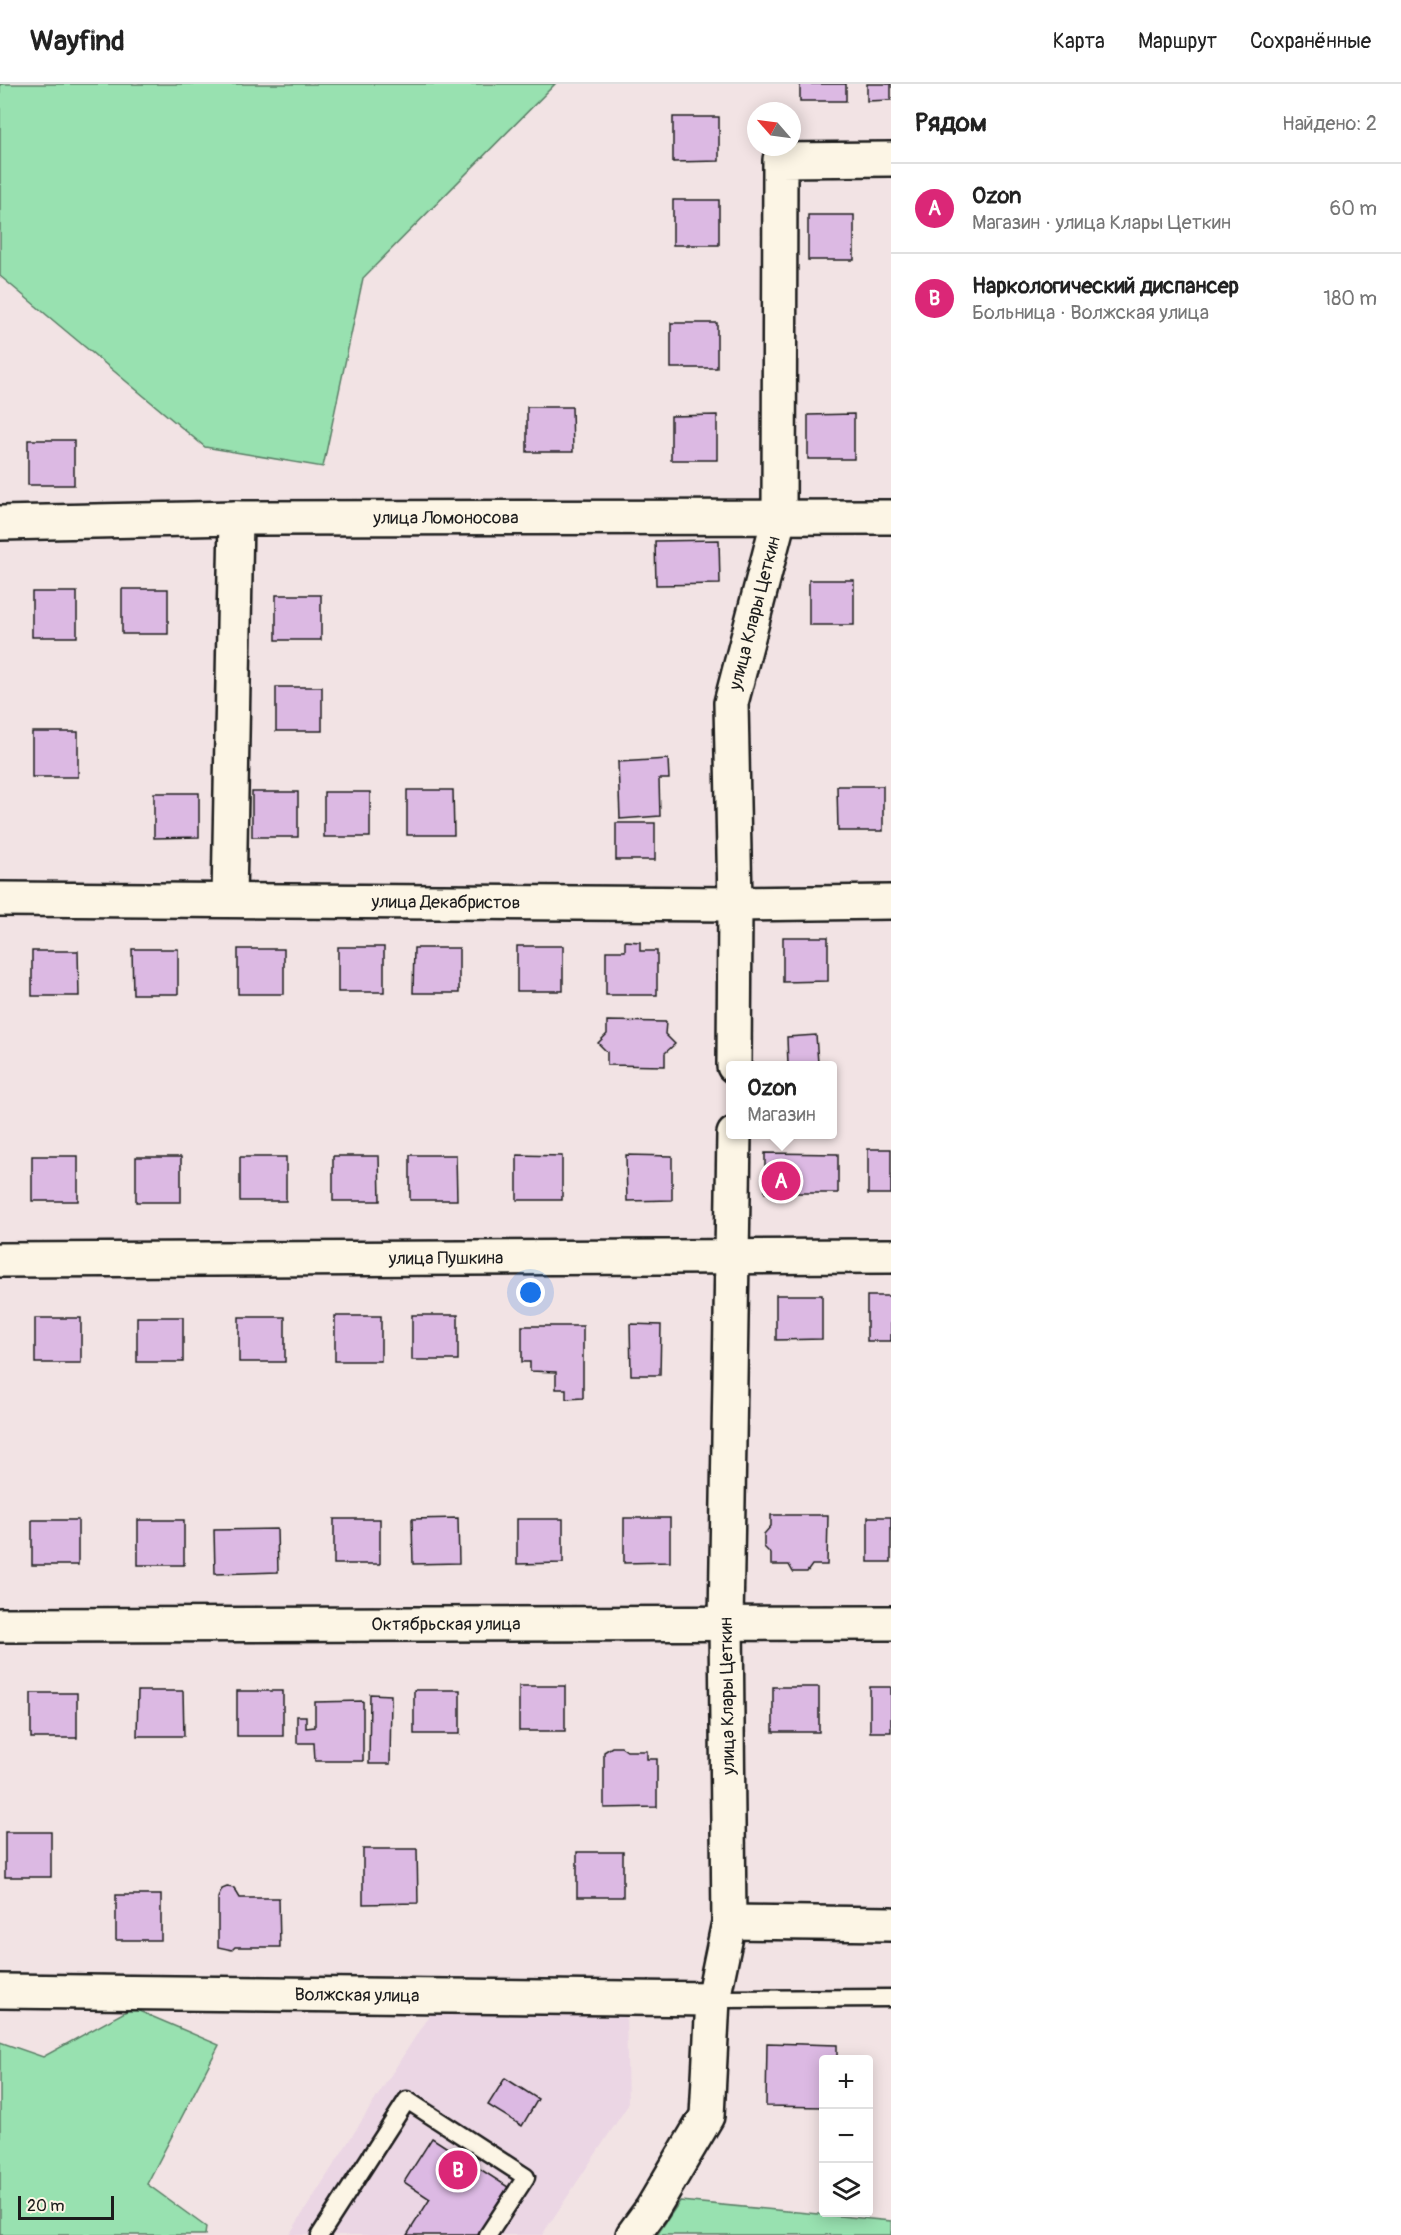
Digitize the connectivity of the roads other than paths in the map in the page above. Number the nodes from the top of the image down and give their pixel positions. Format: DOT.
graph roads {
  1 [pos="891,159"];
  2 [pos="236,518"];
  3 [pos="779,518"];
  4 [pos="891,518"];
  5 [pos="0,523"];
  6 [pos="0,899"];
  7 [pos="229,900"];
  8 [pos="891,902"];
  9 [pos="735,904"];
  10 [pos="734,1061"];
  11 [pos="734,1139"];
  12 [pos="891,1256"];
  13 [pos="733,1257"];
  14 [pos="0,1260"];
  15 [pos="726,1622"];
  16 [pos="891,1623"];
  17 [pos="0,1625"];
  18 [pos="729,1922"];
  19 [pos="891,1924"];
  20 [pos="0,1991"];
  21 [pos="891,1998"];
  22 [pos="713,1999"];
  23 [pos="320,2235"];
  24 [pos="488,2235"];
  25 [pos="633,2235"];
  1 -- 3 [label="street, улица Клары Цеткин"];
  2 -- 3 [label="street, улица Ломоносова"];
  2 -- 5 [label="street, улица Ломоносова"];
  2 -- 7 [label="street"];
  3 -- 4 [label="street, улица Ломоносова"];
  3 -- 9 [label="street, улица Клары Цеткин"];
  6 -- 7 [label="street, улица Декабристов"];
  7 -- 9 [label="street, улица Декабристов"];
  8 -- 9 [label="street, улица Декабристов"];
  9 -- 10 [label="street, улица Клары Цеткин"];
  11 -- 13 [label="street, улица Клары Цеткин"];
  12 -- 13 [label="street, улица Пушкина"];
  13 -- 14 [label="street, улица Пушкина"];
  13 -- 15 [label="street, улица Клары Цеткин"];
  15 -- 16 [label="street, Октябрьская улица"];
  15 -- 17 [label="street, Октябрьская улица"];
  15 -- 18 [label="street, улица Клары Цеткин"];
  18 -- 19 [label="street"];
  18 -- 22 [label="street, улица Клары Цеткин"];
  20 -- 22 [label="street, Волжская улица"];
  21 -- 22 [label="lane"];
  22 -- 25 [label="street, улица Клары Цеткин"];
  23 -- 24 [label="lane"];
}
